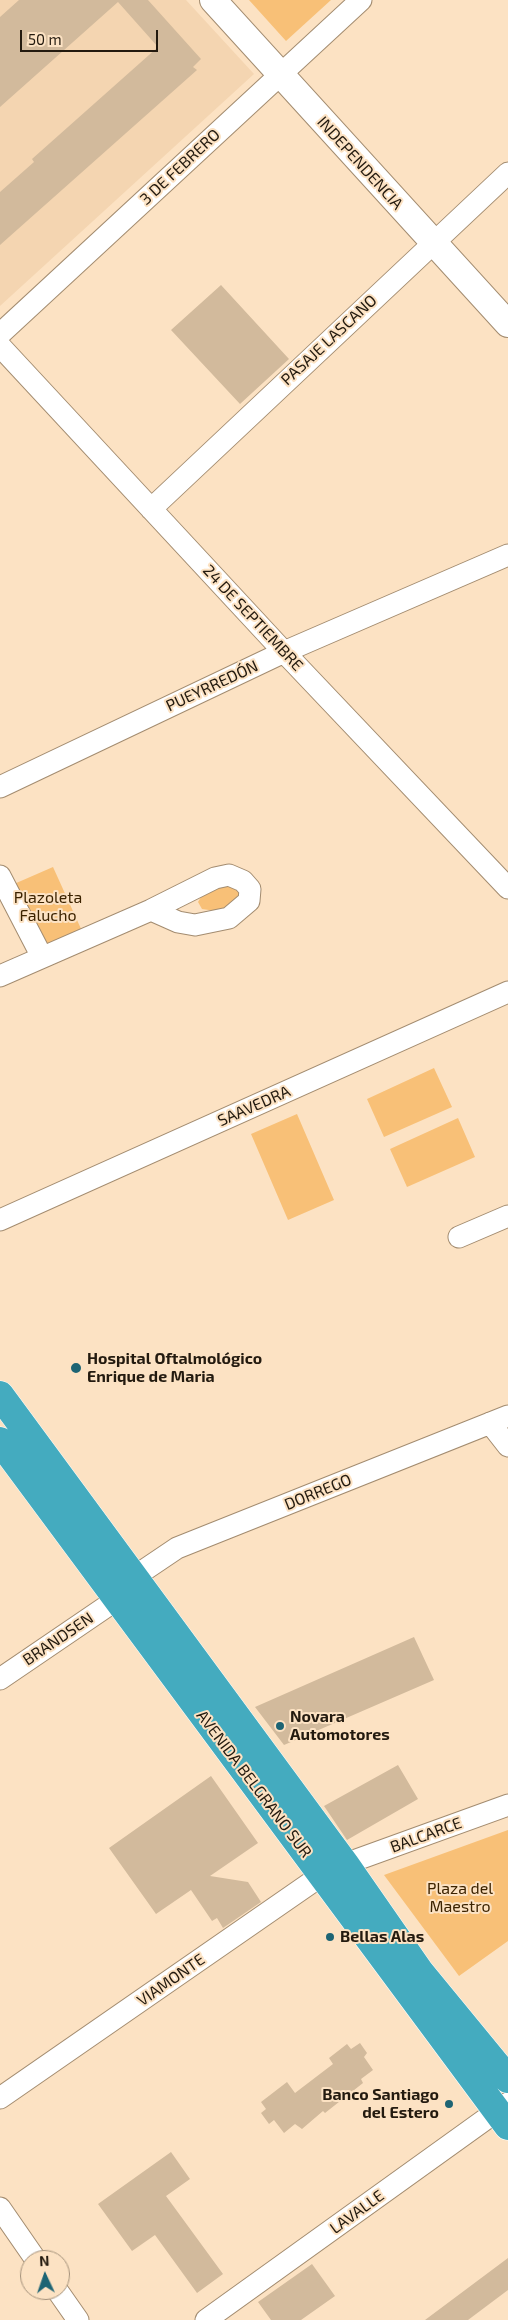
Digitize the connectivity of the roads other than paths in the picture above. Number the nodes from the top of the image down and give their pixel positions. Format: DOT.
graph roads {
  1 [pos="213,0"];
  2 [pos="361,0"];
  3 [pos="279,74"];
  4 [pos="508,173"];
  5 [pos="432,243"];
  6 [pos="508,324"];
  7 [pos="0,334"];
  8 [pos="0,346"];
  9 [pos="151,509"];
  10 [pos="508,555"];
  11 [pos="284,652"];
  12 [pos="0,787"];
  13 [pos="0,876"];
  14 [pos="508,888"];
  15 [pos="151,910"];
  16 [pos="42,958"];
  17 [pos="0,976"];
  18 [pos="508,992"];
  19 [pos="508,1216"];
  20 [pos="0,1220"];
  21 [pos="459,1236"];
  22 [pos="0,1395"];
  23 [pos="499,1420"];
  24 [pos="0,1441"];
  25 [pos="508,1446"];
  26 [pos="134,1577"];
  27 [pos="116,1600"];
  28 [pos="0,1679"];
  29 [pos="508,1805"];
  30 [pos="334,1870"];
  31 [pos="508,2079"];
  32 [pos="0,2098"];
  33 [pos="504,2114"];
  34 [pos="0,2208"];
  35 [pos="29,2250"];
  36 [pos="64,2300"];
  37 [pos="78,2320"];
  38 [pos="206,2320"];
  1 -- 3 [label="street, INDEPENDENCIA"];
  2 -- 3 [label="street, 3 DE FEBRERO"];
  3 -- 5 [label="street, INDEPENDENCIA"];
  3 -- 7 [label="street, 3 DE FEBRERO"];
  4 -- 5 [label="street, PASAJE LASCANO"];
  5 -- 6 [label="street, INDEPENDENCIA"];
  5 -- 9 [label="street, PASAJE LASCANO"];
  8 -- 9 [label="street, 24 DE SEPTIEMBRE"];
  9 -- 11 [label="street, 24 DE SEPTIEMBRE"];
  10 -- 11 [label="street, PUEYRREDÓN"];
  11 -- 12 [label="street, PUEYRREDÓN"];
  11 -- 14 [label="street, 24 DE SEPTIEMBRE"];
  13 -- 16 [label="street"];
  15 -- 16 [label="street"];
  16 -- 17 [label="street"];
  18 -- 20 [label="street, SAAVEDRA"];
  19 -- 21 [label="street"];
  22 -- 26 [label="highway, AVENIDA BELGRANO SUR"];
  23 -- 25 [label="street"];
  23 -- 26 [label="street, DORREGO"];
  24 -- 27 [label="highway, AVENIDA BELGRANO SUR"];
  26 -- 30 [label="highway, AVENIDA BELGRANO SUR"];
  27 -- 28 [label="street, BRANDSEN"];
  27 -- 30 [label="highway, AVENIDA BELGRANO SUR"];
  29 -- 30 [label="street, BALCARCE"];
  30 -- 31 [label="highway, AVENIDA BELGRANO SUR"];
  30 -- 32 [label="street, VIAMONTE"];
  30 -- 33 [label="highway, AVENIDA BELGRANO SUR"];
  33 -- 38 [label="street, LAVALLE"];
  34 -- 35 [label="street"];
  36 -- 37 [label="street"];
}
